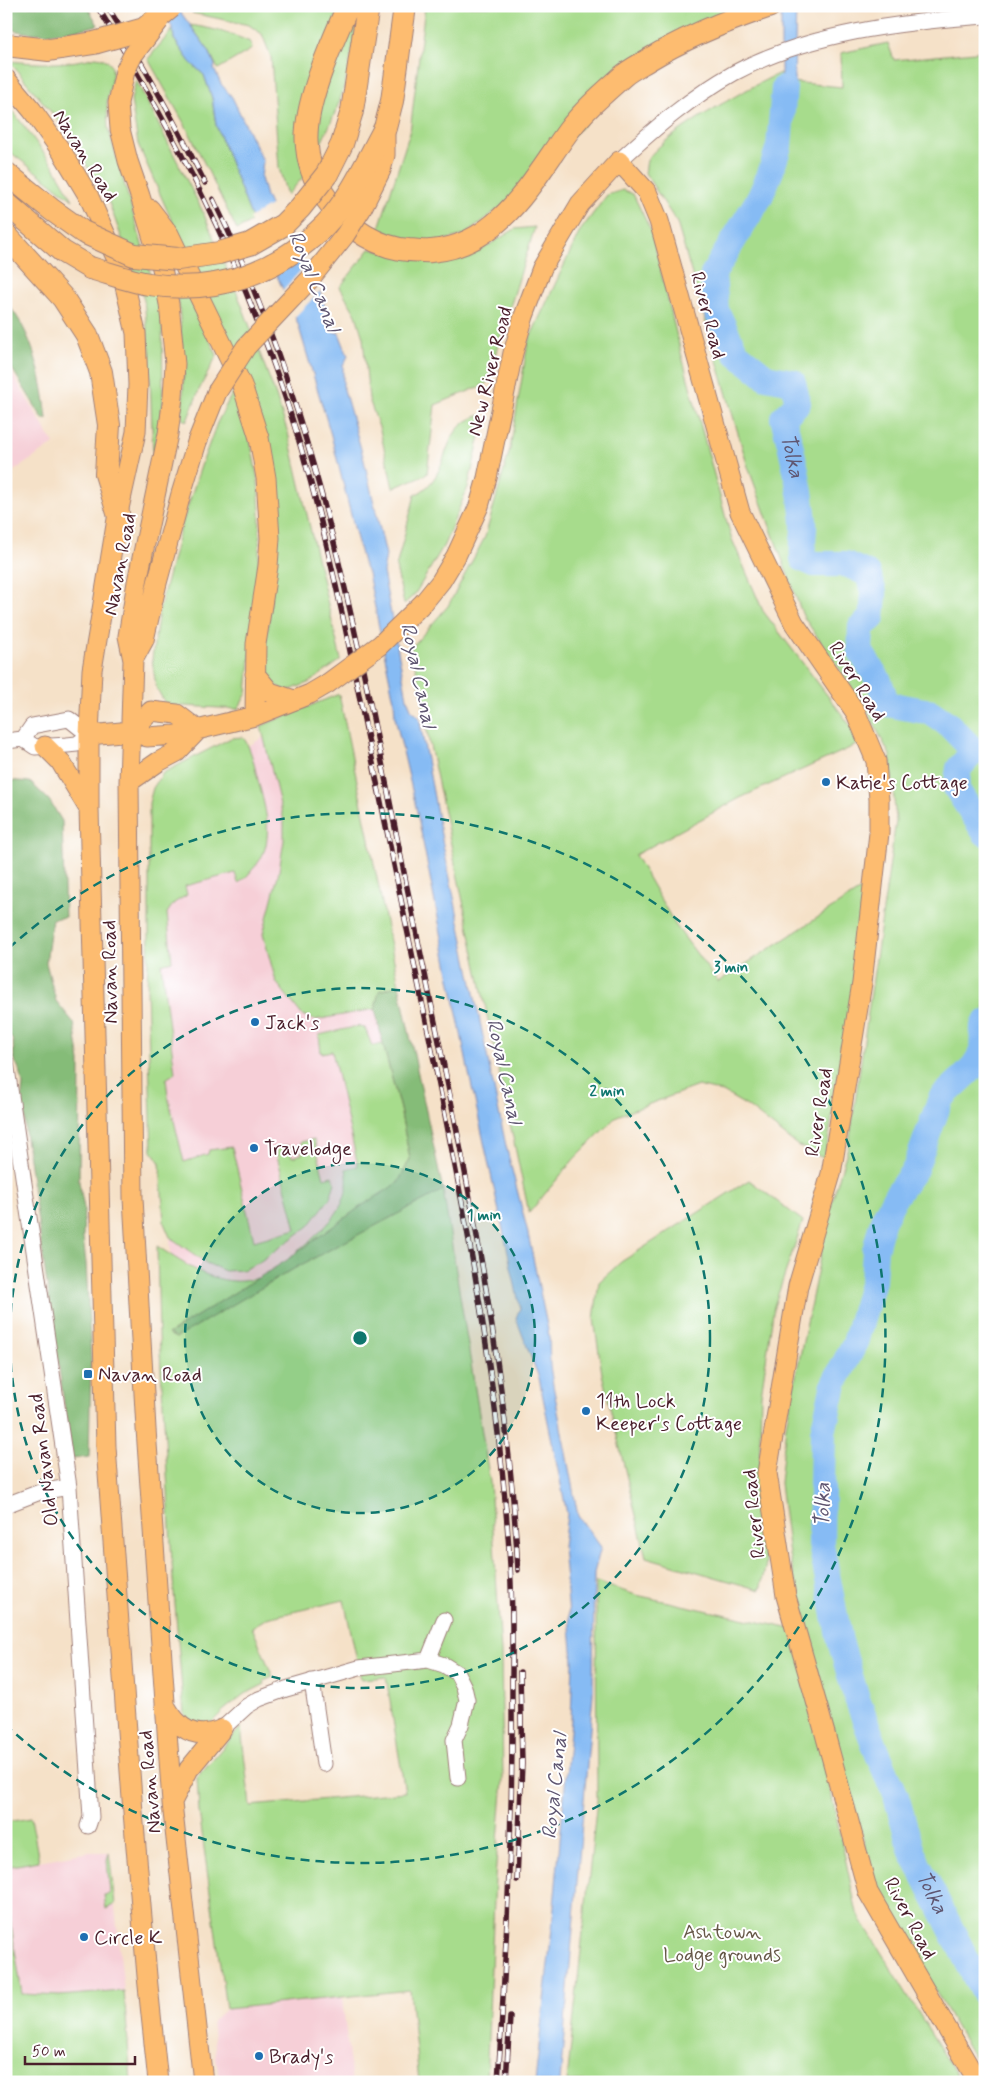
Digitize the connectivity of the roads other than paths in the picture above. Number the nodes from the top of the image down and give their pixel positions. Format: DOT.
graph roads {
  1 [pos="171,6"];
  2 [pos="348,6"];
  3 [pos="368,6"];
  4 [pos="405,6"];
  5 [pos="770,6"];
  6 [pos="985,16"];
  7 [pos="6,46"];
  8 [pos="6,79"];
  9 [pos="385,128"];
  10 [pos="619,161"];
  11 [pos="6,173"];
  12 [pos="140,196"];
  13 [pos="6,203"];
  14 [pos="6,235"];
  15 [pos="118,513"];
  16 [pos="133,660"];
  17 [pos="255,674"];
  18 [pos="294,700"];
  19 [pos="255,716"];
  20 [pos="198,730"];
  21 [pos="132,731"];
  22 [pos="89,735"];
  23 [pos="23,738"];
  24 [pos="6,741"];
  25 [pos="45,746"];
  26 [pos="129,782"];
  27 [pos="89,809"];
  28 [pos="6,1062"];
  29 [pos="13,1152"];
  30 [pos="69,1487"];
  31 [pos="6,1505"];
  32 [pos="444,1620"];
  33 [pos="428,1660"];
  34 [pos="312,1681"];
  35 [pos="165,1705"];
  36 [pos="222,1729"];
  37 [pos="324,1764"];
  38 [pos="458,1778"];
  39 [pos="172,1803"];
  40 [pos="88,1826"];
  41 [pos="158,2082"];
  42 [pos="203,2082"];
  43 [pos="978,2082"];
  1 -- 7 [label="highway, bridge"];
  1 -- 12 [label="main road, Navan Road, bridge"];
  2 -- 5 [label="highway"];
  3 -- 11 [label="highway, bridge"];
  4 -- 9 [label="highway"];
  6 -- 10 [label="street"];
  8 -- 15 [label="main road, Navan Road"];
  9 -- 13 [label="highway, bridge"];
  9 -- 16 [label="main road, bridge"];
  10 -- 18 [label="main road, New River Road, bridge"];
  10 -- 43 [label="main road, River Road"];
  12 -- 16 [label="main road, Navan Road"];
  12 -- 17 [label="main road"];
  14 -- 15 [label="highway"];
  15 -- 22 [label="main road, Navan Road"];
  16 -- 21 [label="main road, Navan Road"];
  17 -- 18 [label="main road"];
  17 -- 19 [label="main road"];
  18 -- 19 [label="main road"];
  19 -- 20 [label="main road"];
  20 -- 21 [label="main road"];
  20 -- 21 [label="main road"];
  20 -- 26 [label="main road"];
  21 -- 22 [label="main road"];
  21 -- 26 [label="main road, Navan Road"];
  22 -- 23 [label="street"];
  22 -- 25 [label="street"];
  22 -- 27 [label="main road, Navan Road"];
  23 -- 24 [label="street"];
  23 -- 25 [label="street"];
  25 -- 27 [label="main road"];
  26 -- 35 [label="main road, Navan Road"];
  27 -- 41 [label="main road, Navan Road"];
  28 -- 29 [label="street, Old Navan Road"];
  29 -- 30 [label="street, Old Navan Road"];
  30 -- 31 [label="street"];
  30 -- 40 [label="street, Old Navan Road"];
  32 -- 33 [label="street"];
  33 -- 34 [label="street"];
  33 -- 38 [label="street"];
  34 -- 36 [label="street"];
  34 -- 37 [label="street"];
  35 -- 36 [label="main road"];
  35 -- 39 [label="main road, Navan Road"];
  36 -- 39 [label="main road"];
  39 -- 42 [label="main road, Navan Road"];
}
